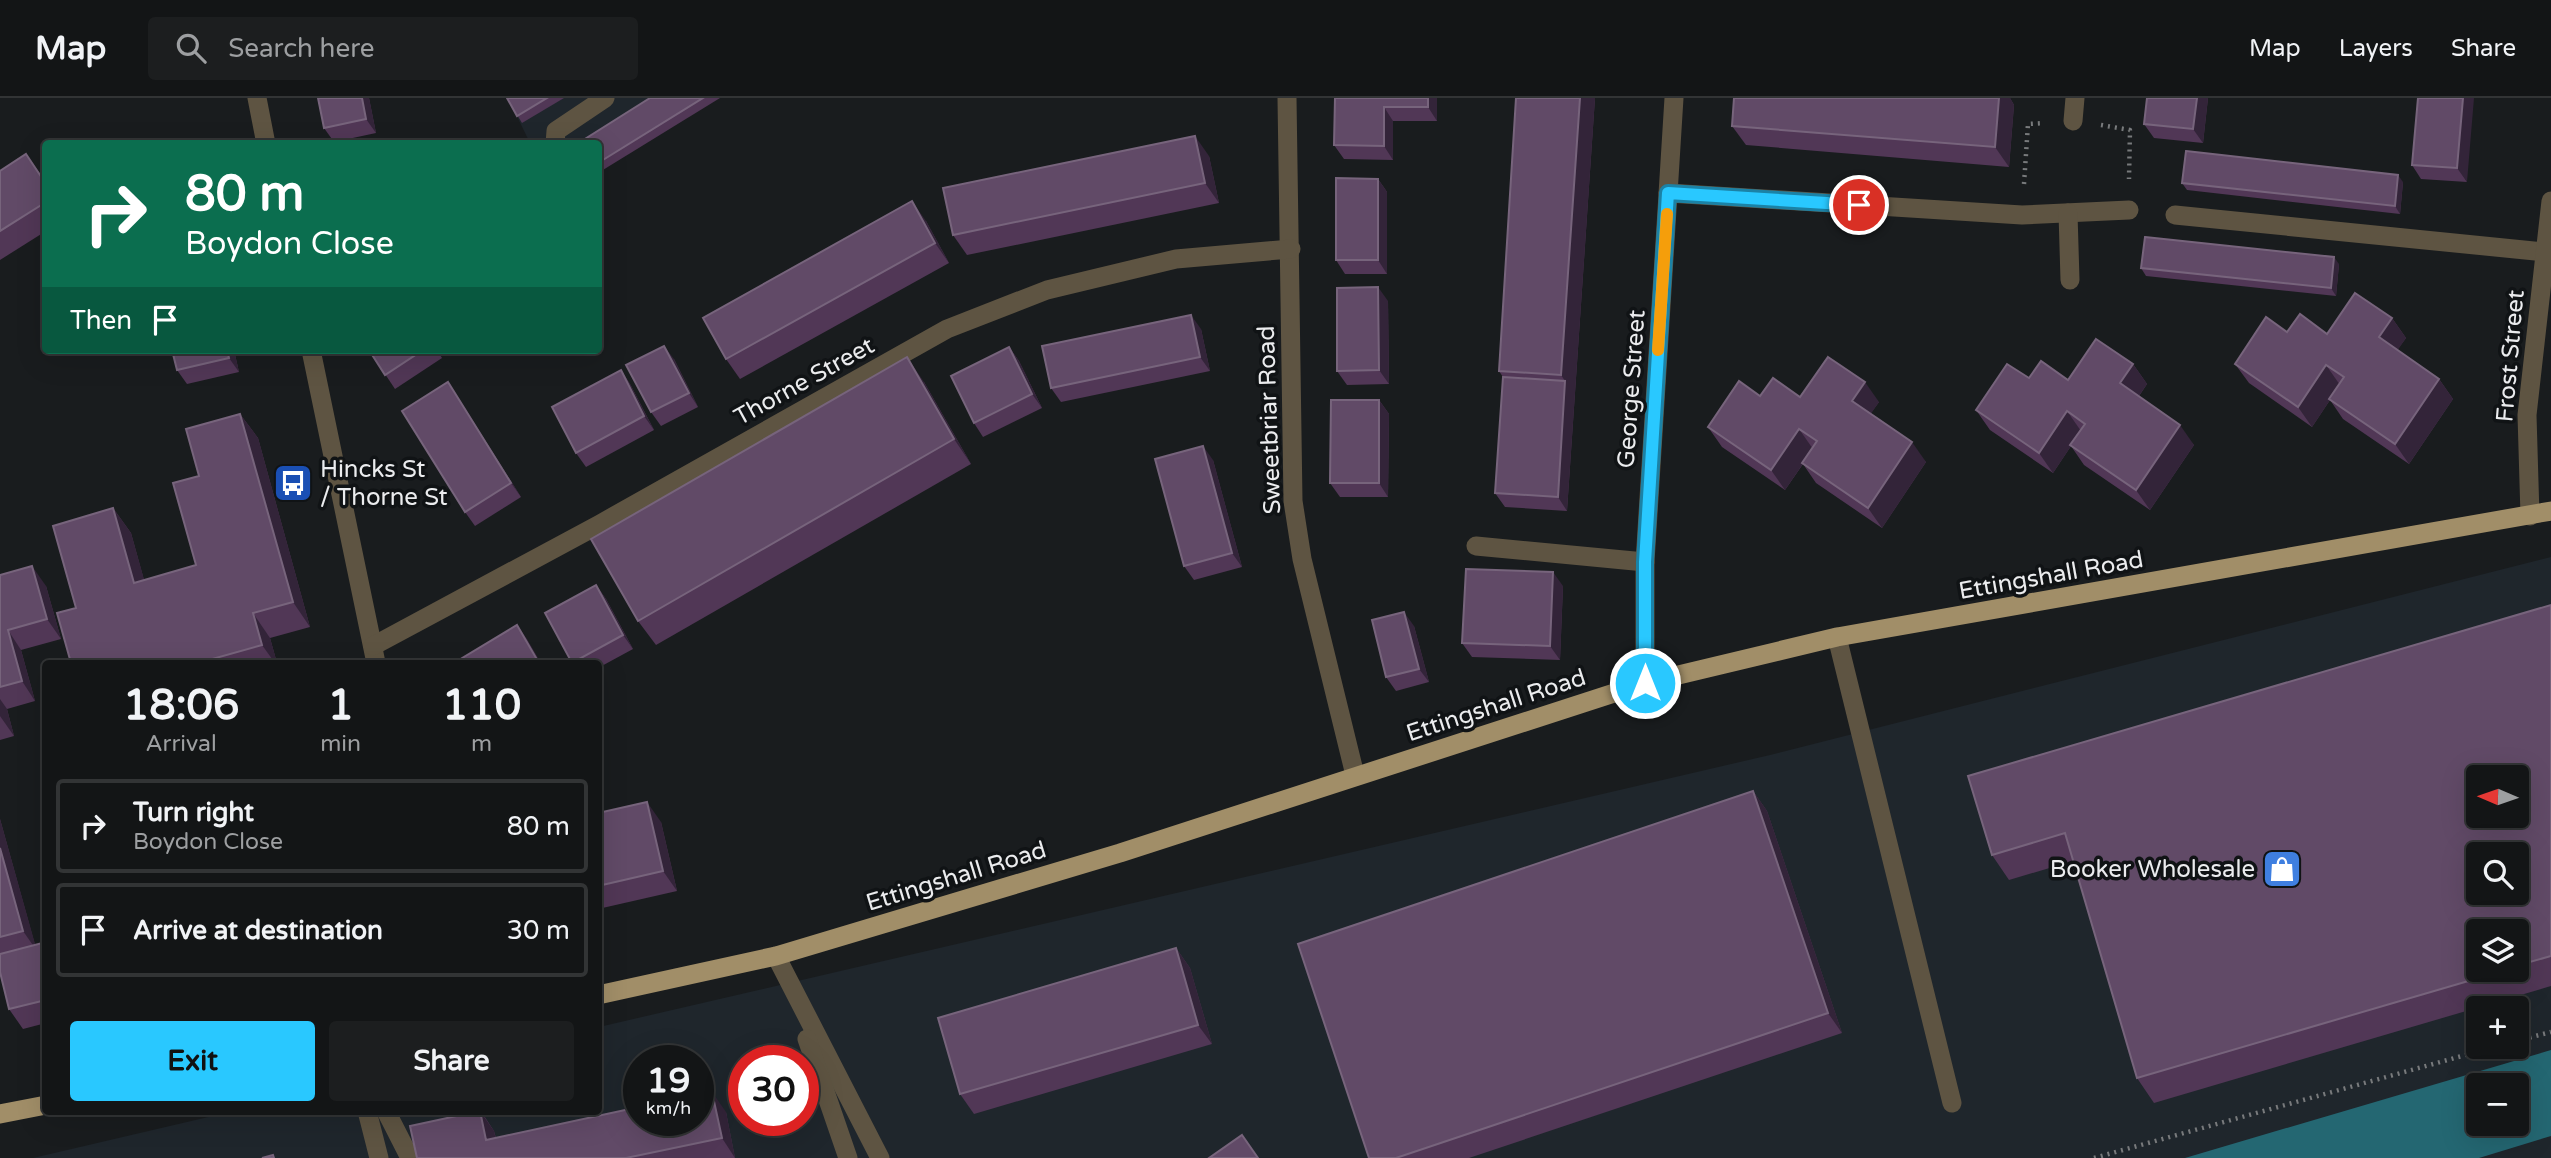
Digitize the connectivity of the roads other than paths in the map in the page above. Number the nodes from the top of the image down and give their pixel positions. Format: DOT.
graph roads {
  1 [pos="257,98"];
  2 [pos="605,98"];
  3 [pos="1287,98"];
  4 [pos="1674,98"];
  5 [pos="2075,98"];
  6 [pos="2073,121"];
  7 [pos="265,140"];
  8 [pos="555,140"];
  9 [pos="1668,193"];
  10 [pos="2551,201"];
  11 [pos="2129,210"];
  12 [pos="2068,213"];
  13 [pos="2175,215"];
  14 [pos="1290,249"];
  15 [pos="2546,252"];
  16 [pos="2070,280"];
  17 [pos="313,354"];
  18 [pos="2551,511"];
  19 [pos="2530,516"];
  20 [pos="1476,546"];
  21 [pos="1645,562"];
  22 [pos="1838,637"];
  23 [pos="374,655"];
  24 [pos="1645,683"];
  25 [pos="1355,775"];
  26 [pos="776,956"];
  27 [pos="602,994"];
  28 [pos="1952,1102"];
  29 [pos="42,1106"];
  30 [pos="0,1114"];
  31 [pos="368,1115"];
  32 [pos="388,1115"];
  33 [pos="379,1158"];
  34 [pos="410,1158"];
  35 [pos="848,1158"];
  36 [pos="880,1158"];
  1 -- 7 [label="street"];
  2 -- 8 [label="street"];
  3 -- 14 [label="street, Sweetbriar Road"];
  4 -- 9 [label="street, George Street"];
  5 -- 6 [label="street"];
  9 -- 12 [label="street"];
  9 -- 21 [label="street, George Street"];
  10 -- 15 [label="street, Frost Street"];
  11 -- 12 [label="street"];
  12 -- 16 [label="street"];
  13 -- 15 [label="street"];
  14 -- 23 [label="street, Thorne Street"];
  14 -- 25 [label="street, Sweetbriar Road"];
  15 -- 19 [label="street, Frost Street"];
  17 -- 23 [label="street"];
  18 -- 19 [label="main road, Ettingshall Road"];
  19 -- 22 [label="main road, Ettingshall Road"];
  20 -- 21 [label="street"];
  21 -- 24 [label="street, George Street"];
  22 -- 24 [label="main road, Ettingshall Road"];
  22 -- 28 [label="street"];
  24 -- 25 [label="main road, Ettingshall Road"];
  25 -- 26 [label="main road, Ettingshall Road"];
  26 -- 27 [label="main road, Ettingshall Road"];
  26 -- 35 [label="street"];
  26 -- 36 [label="street"];
  29 -- 30 [label="main road"];
  31 -- 33 [label="street"];
  32 -- 34 [label="street"];
}
